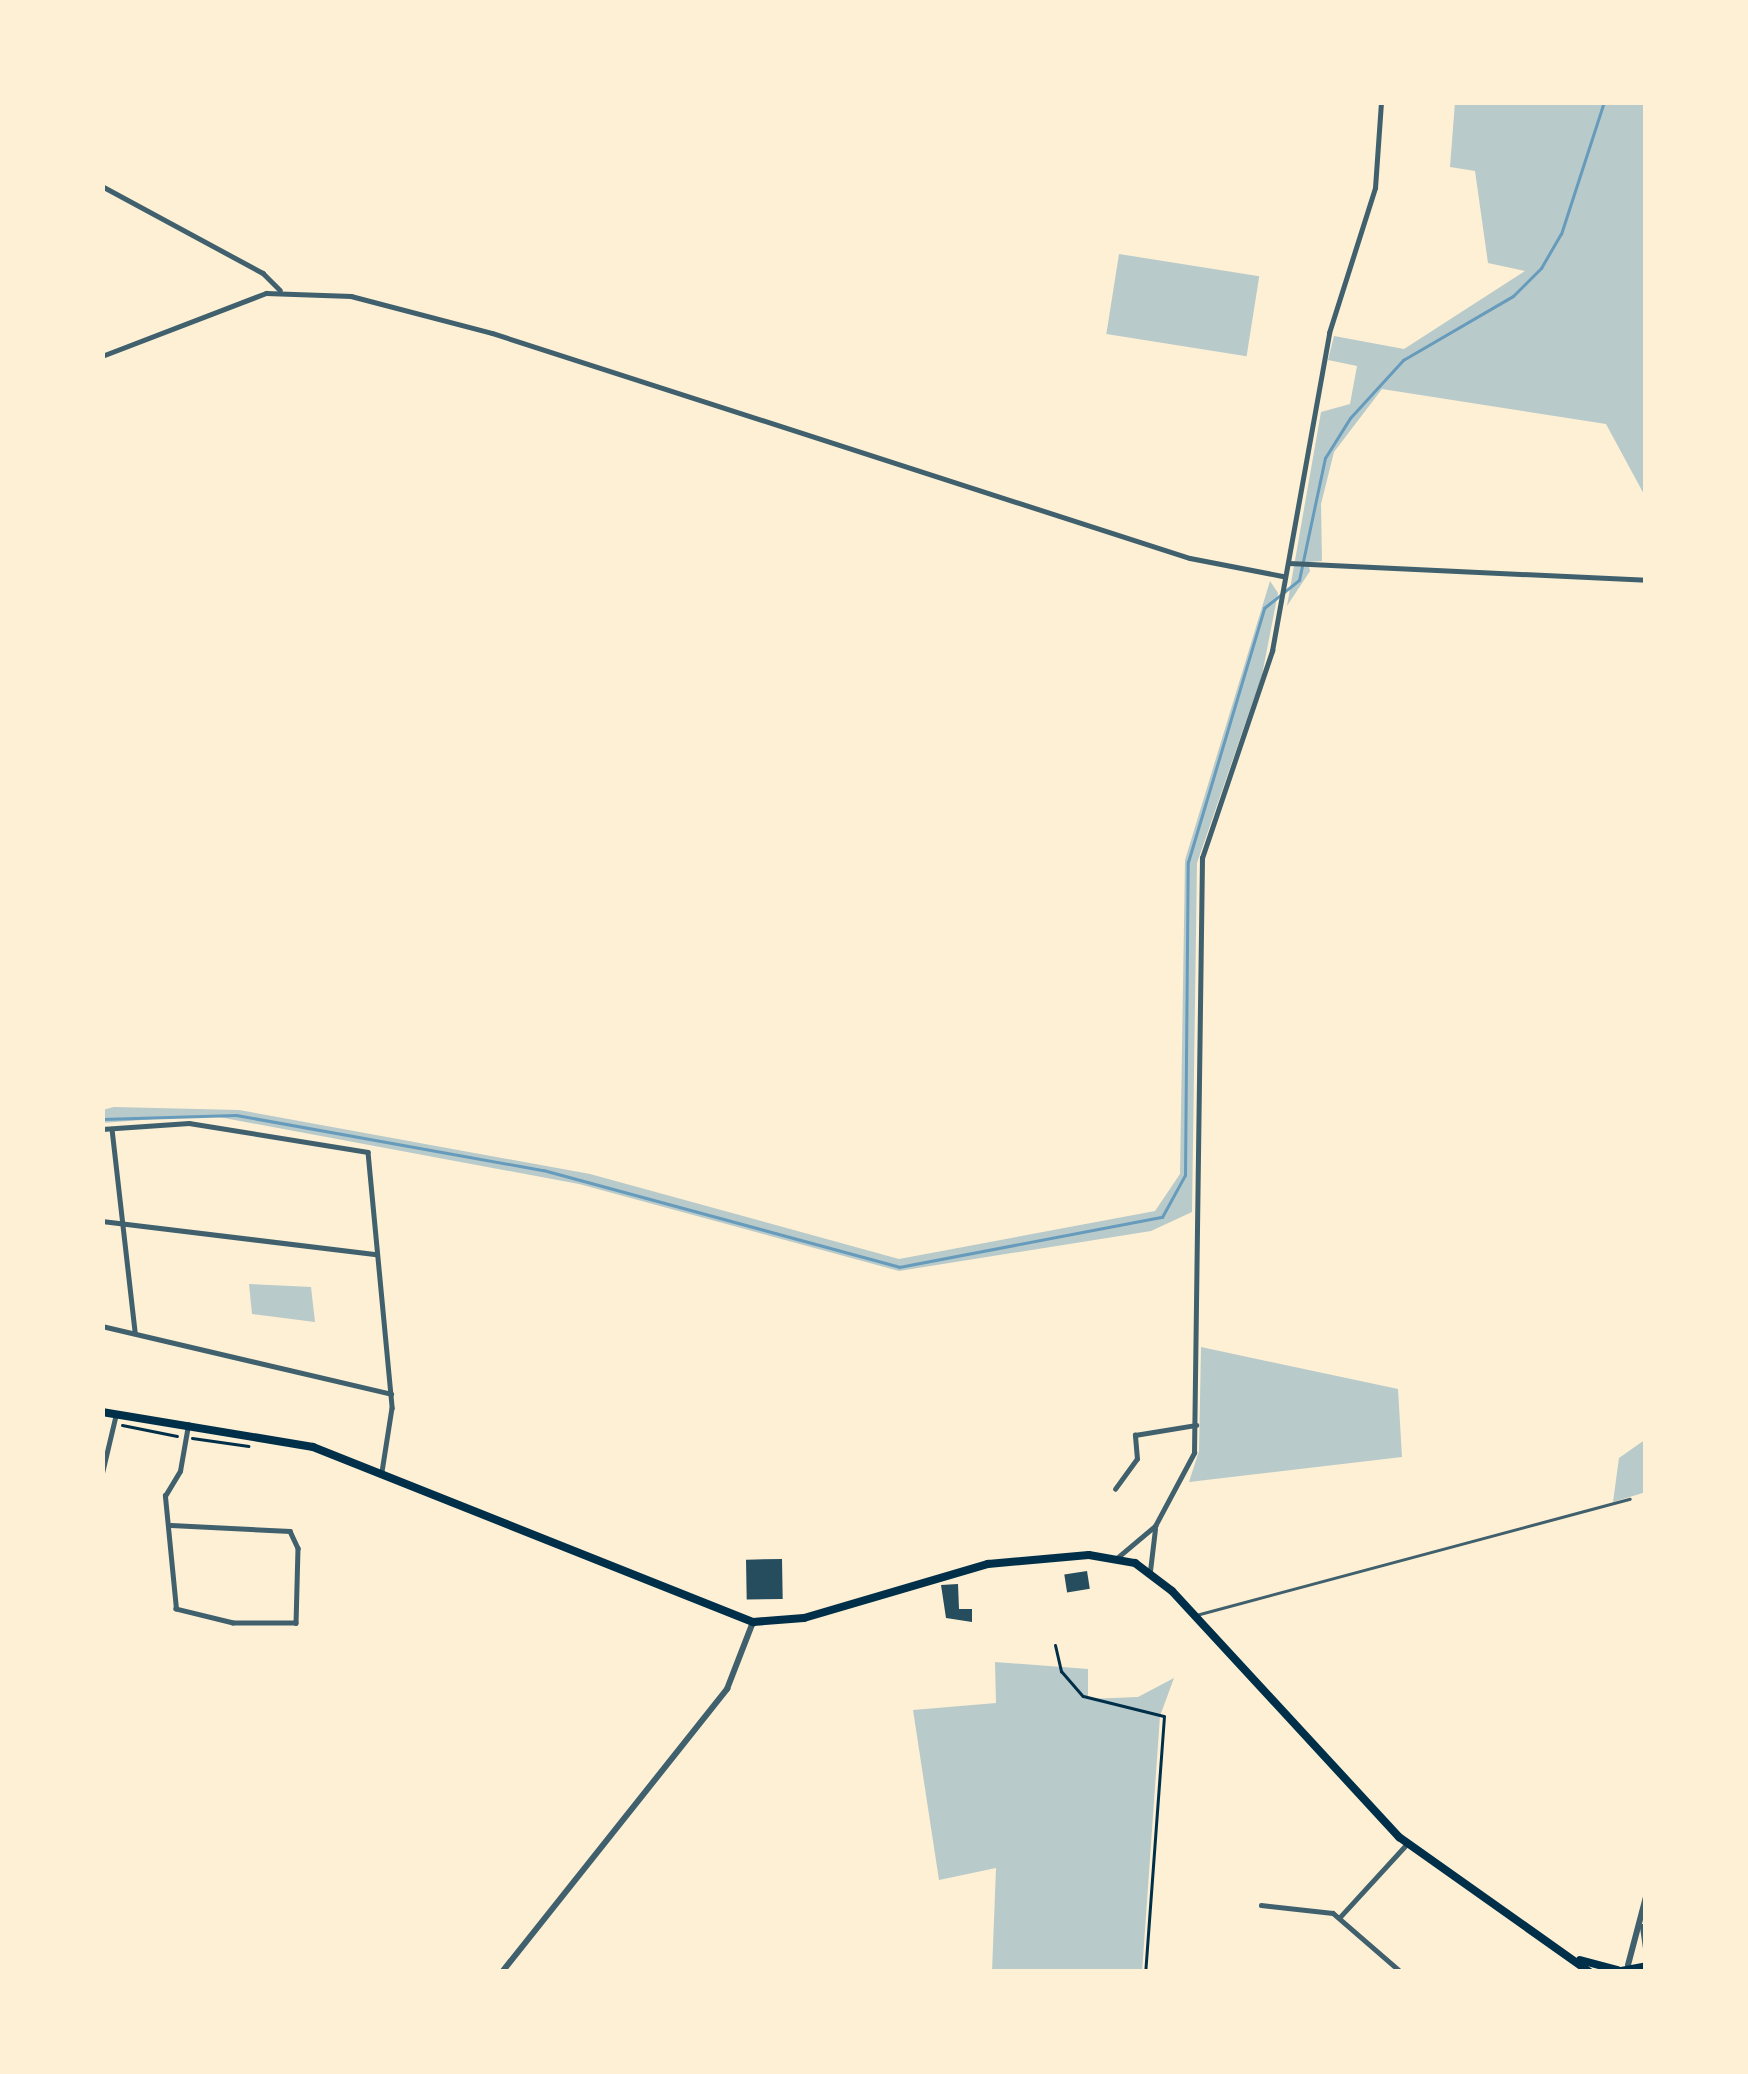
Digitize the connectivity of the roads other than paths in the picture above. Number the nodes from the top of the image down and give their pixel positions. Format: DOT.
graph roads {
  1 [pos="1381,102"];
  2 [pos="102,187"];
  3 [pos="280,290"];
  4 [pos="102,356"];
  5 [pos="1292,564"];
  6 [pos="1286,580"];
  7 [pos="1646,580"];
  8 [pos="111,1127"];
  9 [pos="102,1129"];
  10 [pos="124,1219"];
  11 [pos="102,1221"];
  12 [pos="378,1255"];
  13 [pos="102,1326"];
  14 [pos="135,1332"];
  15 [pos="391,1394"];
  16 [pos="102,1412"];
  17 [pos="115,1419"];
  18 [pos="1196,1424"];
  19 [pos="188,1425"];
  20 [pos="382,1472"];
  21 [pos="104,1473"];
  22 [pos="1115,1489"];
  23 [pos="1630,1499"];
  24 [pos="171,1525"];
  25 [pos="1155,1526"];
  26 [pos="1117,1558"];
  27 [pos="1150,1571"];
  28 [pos="1195,1615"];
  29 [pos="753,1622"];
  30 [pos="1407,1844"];
  31 [pos="1646,1897"];
  32 [pos="1261,1905"];
  33 [pos="1340,1917"];
  34 [pos="1642,1924"];
  35 [pos="1646,1949"];
  36 [pos="1573,1958"];
  37 [pos="1646,1966"];
  38 [pos="1620,1969"];
  39 [pos="502,1972"];
  40 [pos="1401,1972"];
  41 [pos="1590,1972"];
  1 -- 5 [label="street"];
  2 -- 3 [label="street"];
  3 -- 4 [label="street"];
  3 -- 6 [label="street"];
  5 -- 6 [label="street"];
  5 -- 7 [label="street"];
  6 -- 18 [label="street"];
  8 -- 9 [label="street"];
  8 -- 10 [label="street"];
  8 -- 12 [label="street"];
  10 -- 11 [label="street"];
  10 -- 12 [label="street"];
  10 -- 14 [label="street"];
  12 -- 15 [label="street"];
  13 -- 14 [label="street"];
  14 -- 15 [label="street"];
  15 -- 20 [label="street"];
  16 -- 17 [label="main road"];
  17 -- 19 [label="main road"];
  17 -- 21 [label="street"];
  18 -- 22 [label="street"];
  18 -- 25 [label="street"];
  19 -- 20 [label="main road"];
  19 -- 24 [label="street"];
  20 -- 29 [label="main road"];
  23 -- 28 [label="lane"];
  24 -- 24 [label="street"];
  25 -- 26 [label="street"];
  25 -- 27 [label="street"];
  26 -- 27 [label="main road"];
  26 -- 29 [label="main road"];
  27 -- 28 [label="main road"];
  28 -- 30 [label="main road"];
  29 -- 39 [label="street"];
  30 -- 33 [label="street"];
  30 -- 36 [label="main road"];
  31 -- 34 [label="street"];
  32 -- 33 [label="street"];
  33 -- 40 [label="street"];
  34 -- 35 [label="street"];
  34 -- 38 [label="street"];
  36 -- 38 [label="main road"];
  36 -- 41 [label="main road"];
  37 -- 38 [label="main road"];
}
